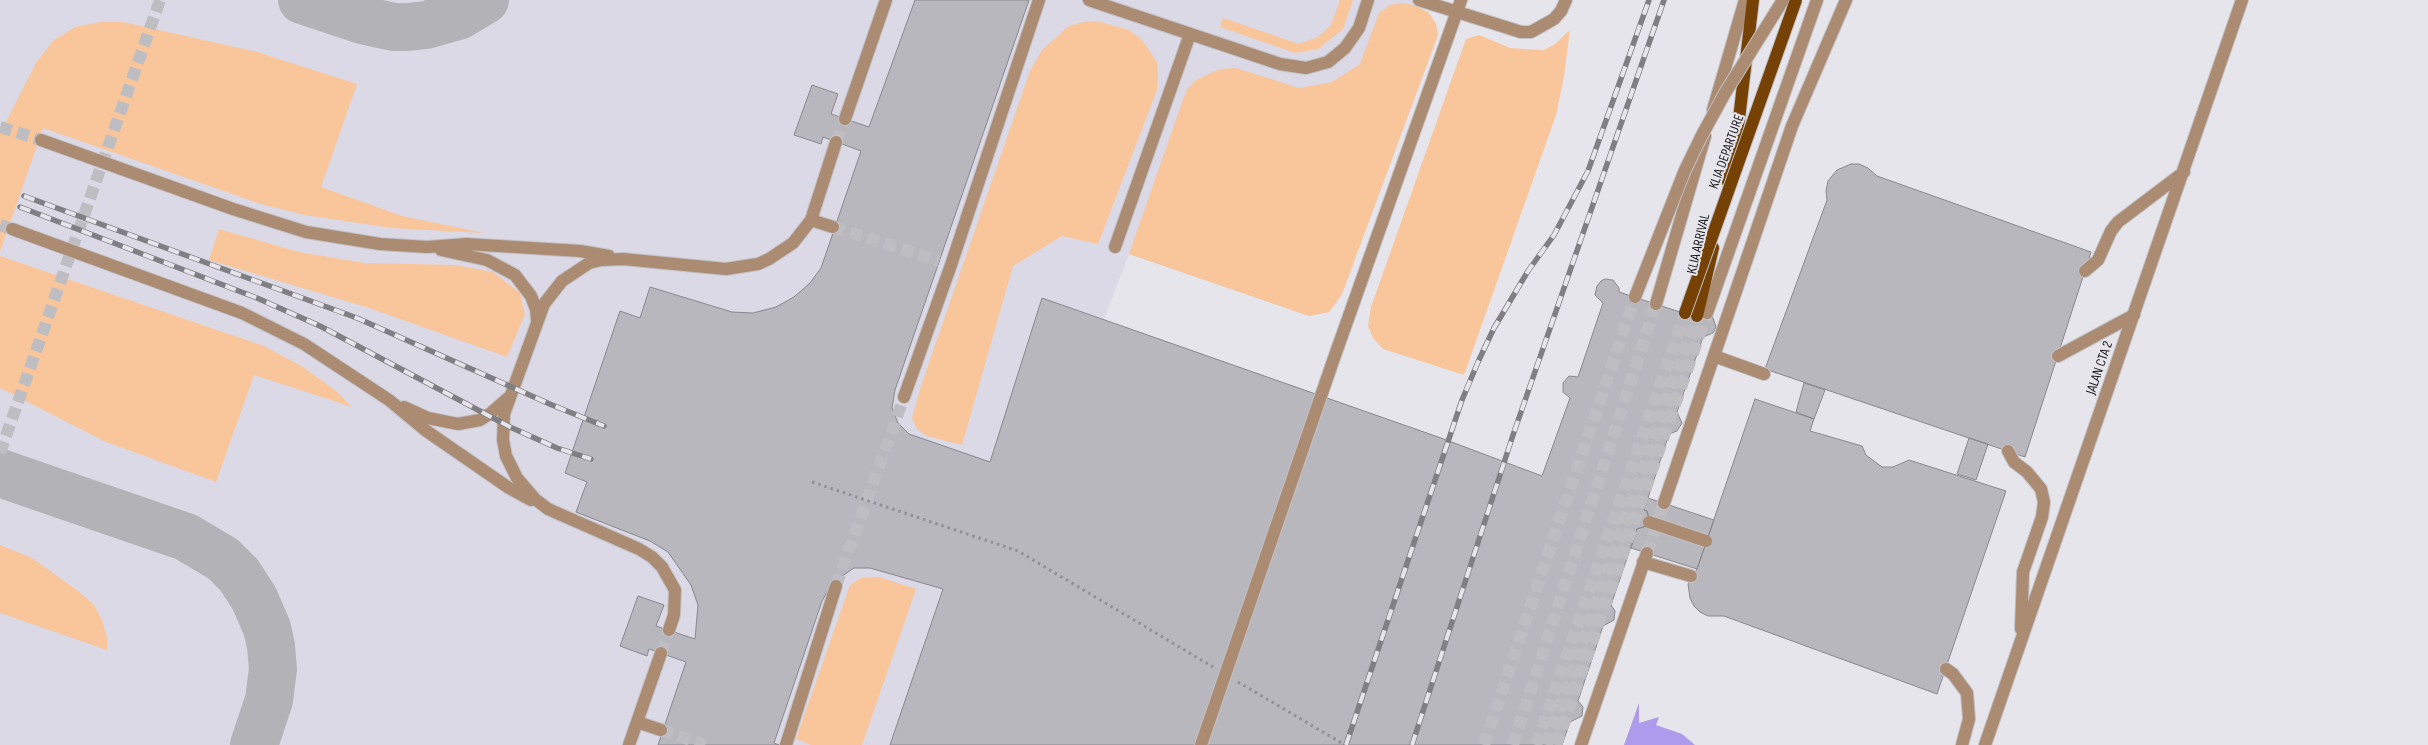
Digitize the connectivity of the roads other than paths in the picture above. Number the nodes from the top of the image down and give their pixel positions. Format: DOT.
graph roads {
  1 [pos="886,0"];
  2 [pos="1039,0"];
  3 [pos="1089,0"];
  4 [pos="1368,0"];
  5 [pos="1419,0"];
  6 [pos="1566,0"];
  7 [pos="1745,0"];
  8 [pos="1753,0"];
  9 [pos="1782,0"];
  10 [pos="1796,0"];
  11 [pos="1817,0"];
  12 [pos="1846,0"];
  13 [pos="2242,0"];
  14 [pos="1459,6"];
  15 [pos="1190,34"];
  16 [pos="845,119"];
  17 [pos="41,140"];
  18 [pos="836,142"];
  19 [pos="2184,172"];
  20 [pos="811,220"];
  21 [pos="833,227"];
  22 [pos="12,229"];
  23 [pos="427,246"];
  24 [pos="1115,246"];
  25 [pos="623,259"];
  26 [pos="2085,271"];
  27 [pos="1635,297"];
  28 [pos="1656,304"];
  29 [pos="1696,314"];
  30 [pos="2134,315"];
  31 [pos="537,324"];
  32 [pos="1714,356"];
  33 [pos="2058,356"];
  34 [pos="1764,374"];
  35 [pos="512,393"];
  36 [pos="904,397"];
  37 [pos="388,400"];
  38 [pos="2008,451"];
  39 [pos="1664,503"];
  40 [pos="548,509"];
  41 [pos="1648,522"];
  42 [pos="1706,541"];
  43 [pos="1691,576"];
  44 [pos="836,586"];
  45 [pos="669,630"];
  46 [pos="2021,643"];
  47 [pos="661,653"];
  48 [pos="1946,669"];
  49 [pos="636,722"];
  50 [pos="661,730"];
  51 [pos="629,745"];
  52 [pos="786,745"];
  53 [pos="1201,745"];
  54 [pos="1581,745"];
  55 [pos="1962,745"];
  56 [pos="1985,745"];
  1 -- 16 [label="street"];
  2 -- 36 [label="street"];
  3 -- 15 [label="street"];
  4 -- 15 [label="street"];
  5 -- 14 [label="street"];
  6 -- 14 [label="street"];
  7 -- 28 [label="street"];
  8 -- 29 [label="main road, KLIA ARRIVAL"];
  9 -- 27 [label="street, bridge"];
  10 -- 29 [label="main road, KLIA DEPARTURE, bridge"];
  11 -- 29 [label="street"];
  12 -- 32 [label="street"];
  13 -- 19 [label="street, JALAN CTA 2"];
  14 -- 53 [label="street"];
  15 -- 24 [label="street"];
  17 -- 23 [label="street"];
  18 -- 20 [label="street"];
  19 -- 26 [label="street"];
  19 -- 30 [label="street, JALAN CTA 2"];
  20 -- 21 [label="street"];
  20 -- 25 [label="street"];
  22 -- 37 [label="street"];
  23 -- 25 [label="street"];
  23 -- 31 [label="street"];
  25 -- 31 [label="street"];
  30 -- 33 [label="street"];
  30 -- 46 [label="street, JALAN CTA 2"];
  31 -- 35 [label="street"];
  32 -- 34 [label="street"];
  32 -- 39 [label="street"];
  35 -- 37 [label="street"];
  35 -- 40 [label="street"];
  37 -- 40 [label="street"];
  38 -- 46 [label="street"];
  40 -- 45 [label="street"];
  41 -- 42 [label="street, bridge"];
  43 -- 54 [label="street"];
  44 -- 52 [label="street"];
  46 -- 56 [label="street, JALAN CTA 2"];
  47 -- 49 [label="street"];
  48 -- 55 [label="street"];
  49 -- 50 [label="street"];
  49 -- 51 [label="street"];
}
